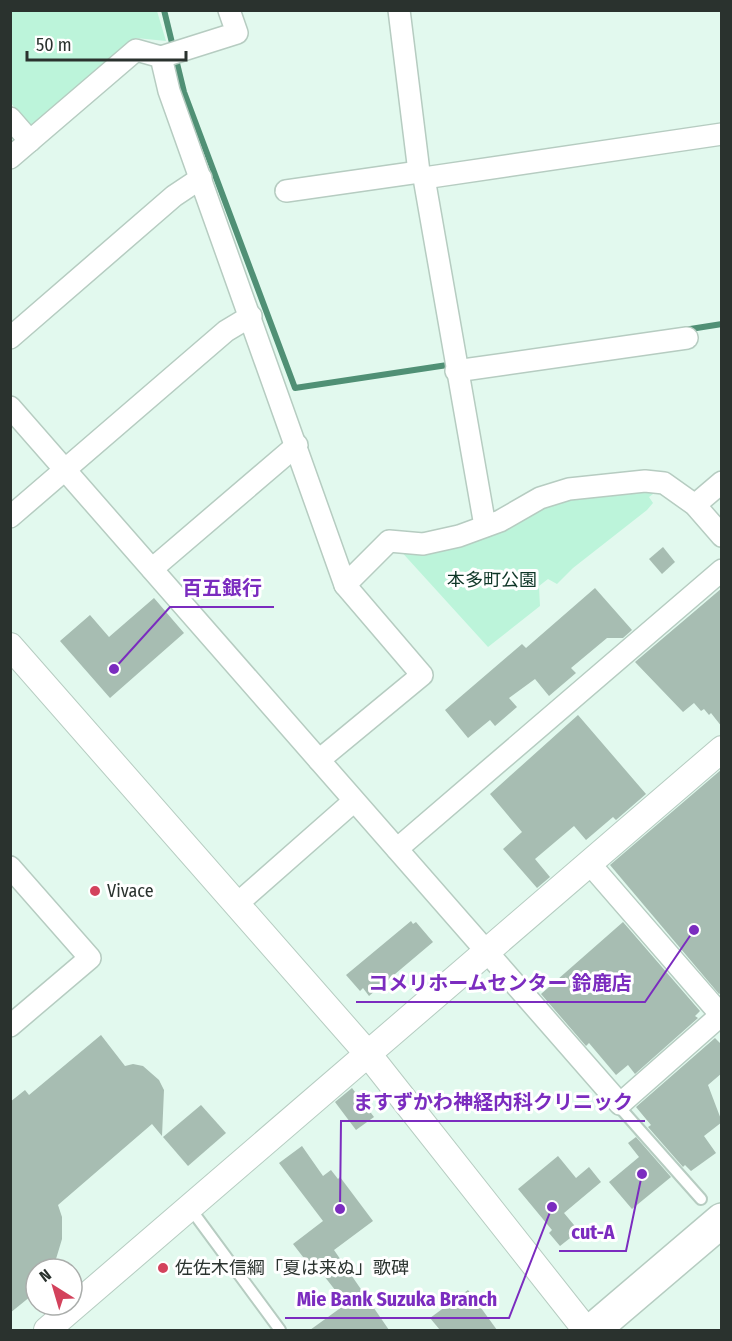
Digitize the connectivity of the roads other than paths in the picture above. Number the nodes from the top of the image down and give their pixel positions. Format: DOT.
graph roads {
  1 [pos="229,10"];
  2 [pos="399,10"];
  3 [pos="161,57"];
  4 [pos="10,118"];
  5 [pos="722,134"];
  6 [pos="30,141"];
  7 [pos="10,158"];
  8 [pos="422,175"];
  9 [pos="201,178"];
  10 [pos="286,191"];
  11 [pos="251,316"];
  12 [pos="10,338"];
  13 [pos="687,338"];
  14 [pos="455,364"];
  15 [pos="10,407"];
  16 [pos="297,445"];
  17 [pos="64,470"];
  18 [pos="722,482"];
  19 [pos="695,505"];
  20 [pos="10,517"];
  21 [pos="485,526"];
  22 [pos="722,536"];
  23 [pos="152,569"];
  24 [pos="722,570"];
  25 [pos="345,585"];
  26 [pos="10,646"];
  27 [pos="722,748"];
  28 [pos="319,760"];
  29 [pos="354,801"];
  30 [pos="397,849"];
  31 [pos="589,863"];
  32 [pos="10,867"];
  33 [pos="237,904"];
  34 [pos="486,950"];
  35 [pos="10,1026"];
  36 [pos="368,1054"];
  37 [pos="620,1104"];
  38 [pos="190,1207"];
  39 [pos="711,1210"];
  40 [pos="47,1330"];
  41 [pos="280,1330"];
  42 [pos="586,1330"];
  43 [pos="593,1330"];
  1 -- 3 [label="street"];
  2 -- 8 [label="street"];
  3 -- 6 [label="street"];
  3 -- 9 [label="street"];
  4 -- 6 [label="street"];
  5 -- 8 [label="street"];
  6 -- 7 [label="street"];
  8 -- 10 [label="street"];
  8 -- 14 [label="street"];
  9 -- 11 [label="street"];
  9 -- 12 [label="street"];
  11 -- 16 [label="street"];
  11 -- 17 [label="street"];
  13 -- 14 [label="street"];
  14 -- 21 [label="street"];
  15 -- 17 [label="street"];
  16 -- 23 [label="street"];
  16 -- 25 [label="street"];
  17 -- 20 [label="street"];
  17 -- 23 [label="street"];
  18 -- 19 [label="street"];
  19 -- 21 [label="street"];
  19 -- 22 [label="street"];
  21 -- 25 [label="street"];
  23 -- 28 [label="street"];
  24 -- 30 [label="street"];
  25 -- 28 [label="street"];
  26 -- 33 [label="street"];
  27 -- 31 [label="street"];
  28 -- 29 [label="street"];
  29 -- 30 [label="street"];
  29 -- 33 [label="street"];
  30 -- 34 [label="street"];
  31 -- 34 [label="street"];
  31 -- 37 [label="street"];
  32 -- 35 [label="street"];
  33 -- 36 [label="street"];
  34 -- 36 [label="street"];
  34 -- 37 [label="street"];
  36 -- 38 [label="street"];
  36 -- 42 [label="street"];
  37 -- 39 [label="lane"];
  38 -- 40 [label="street"];
  38 -- 41 [label="lane"];
  39 -- 43 [label="main road"];
}
